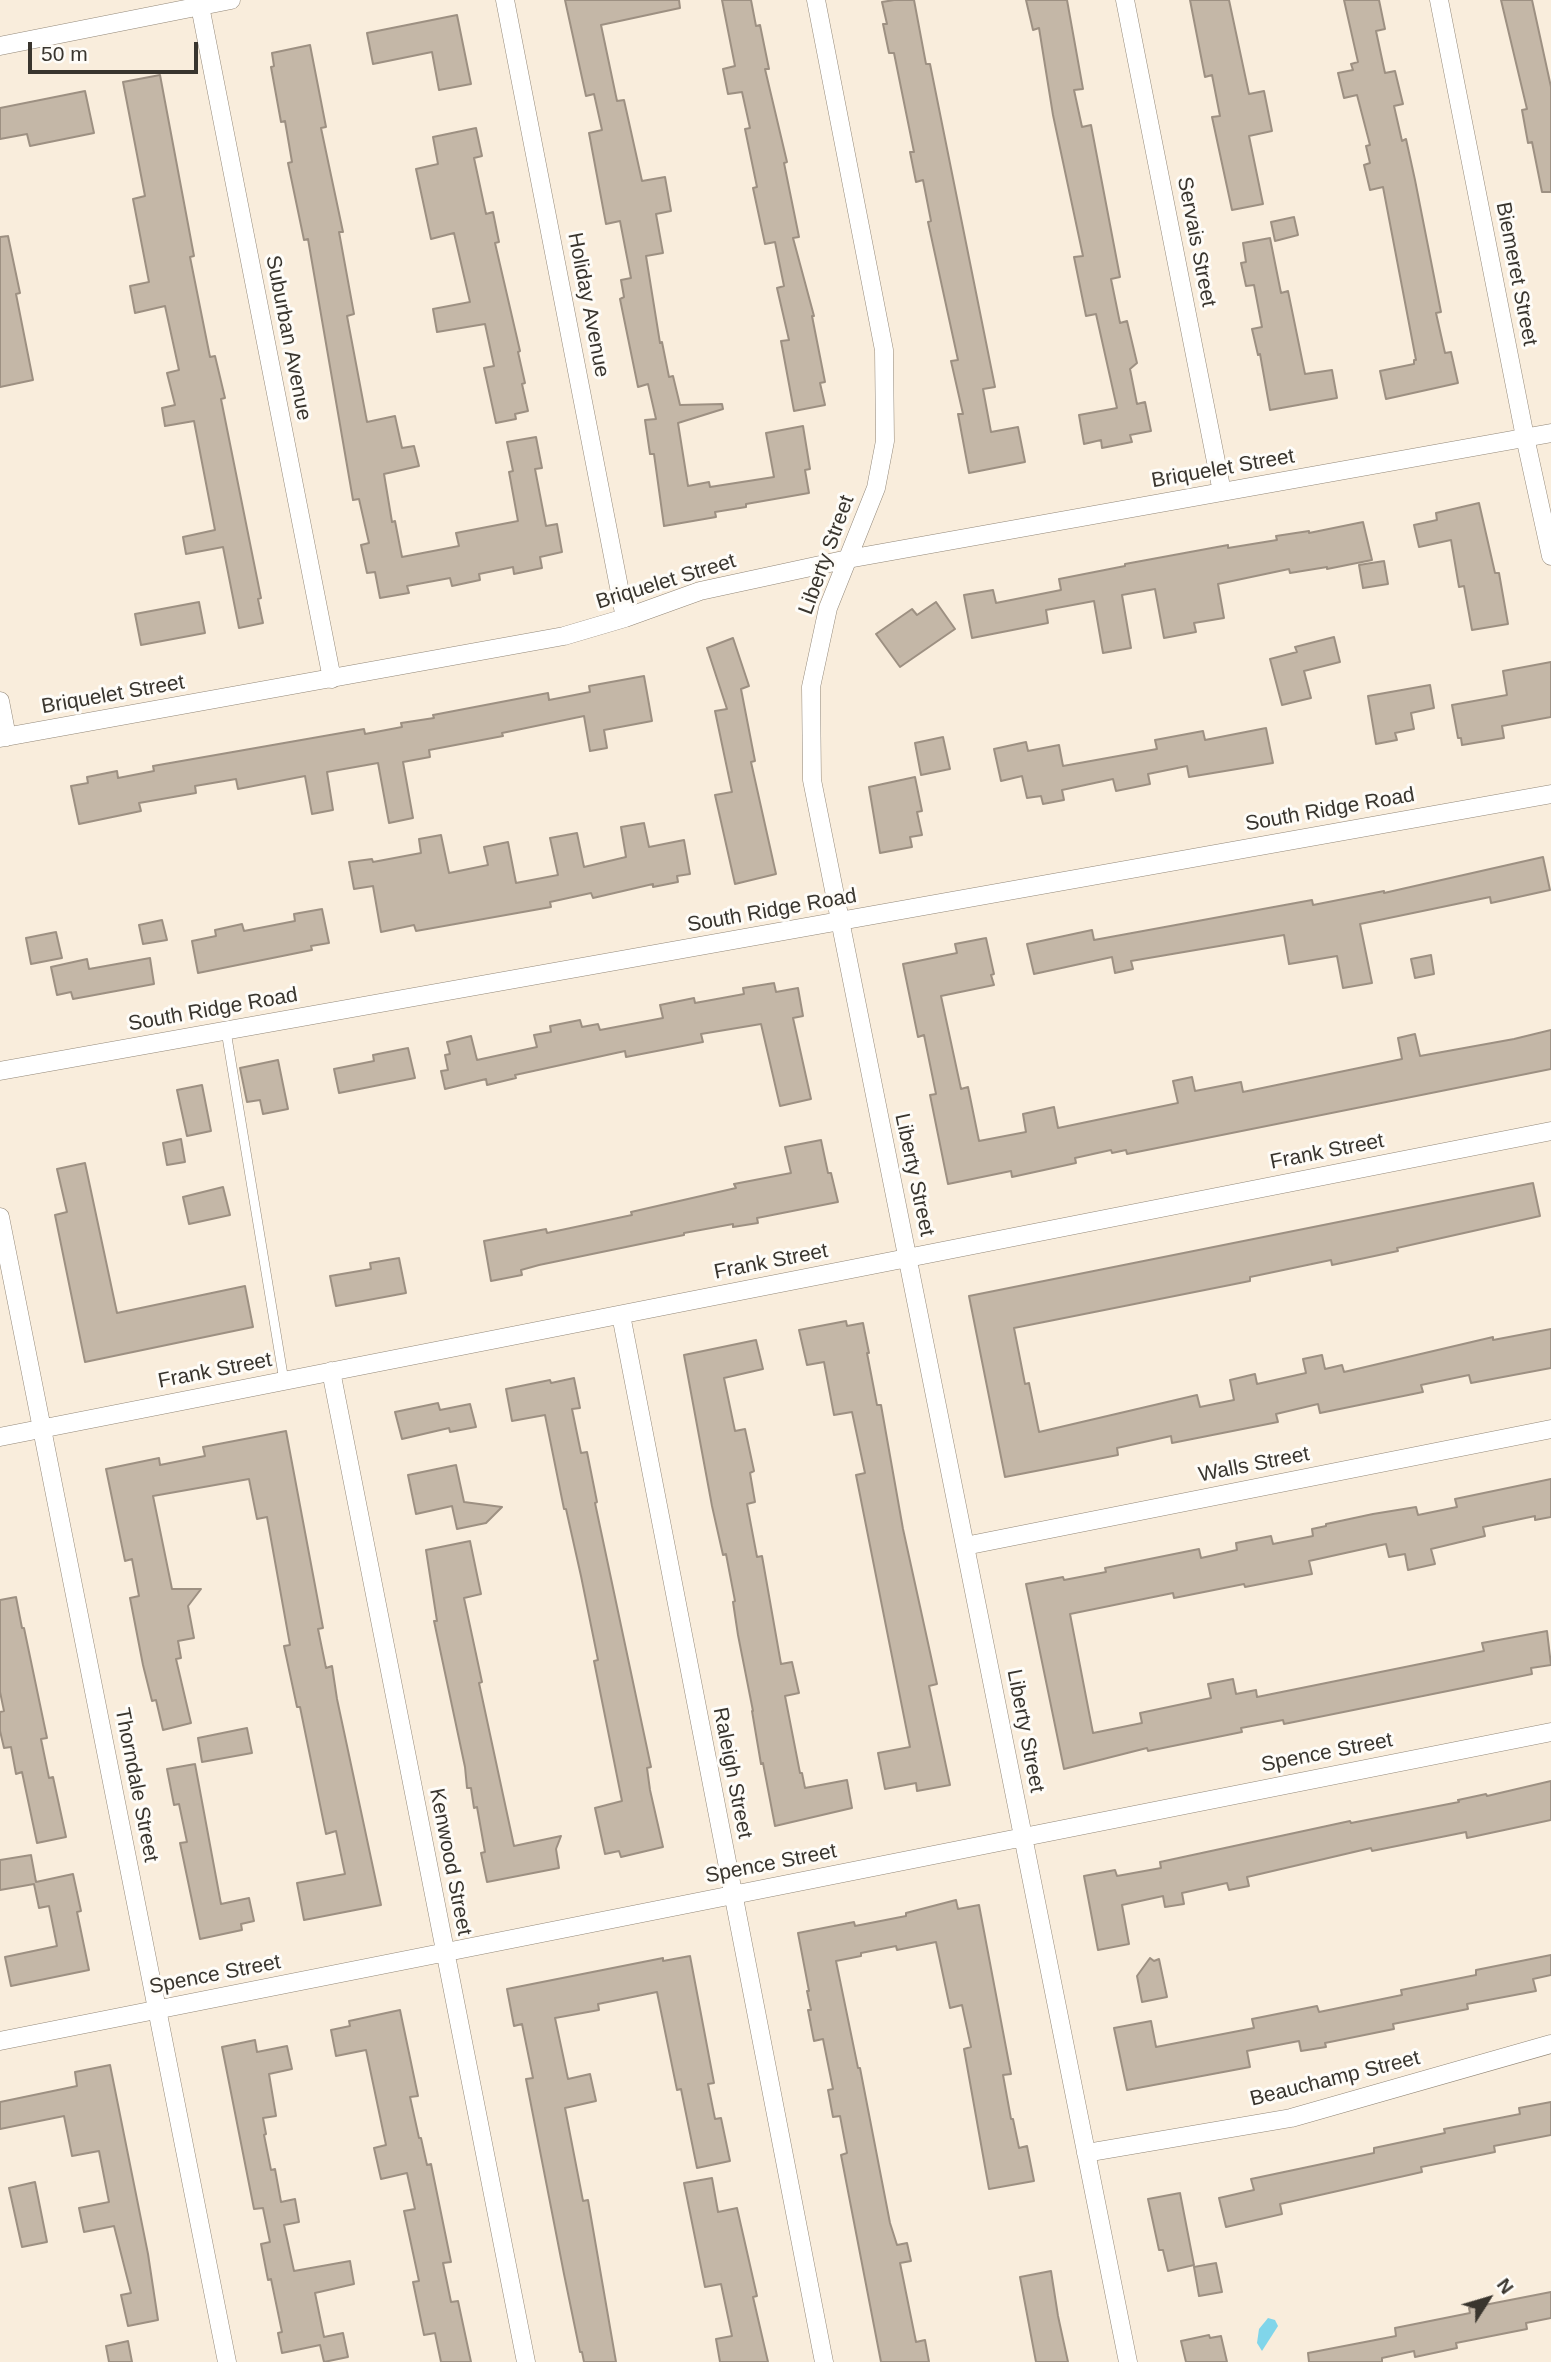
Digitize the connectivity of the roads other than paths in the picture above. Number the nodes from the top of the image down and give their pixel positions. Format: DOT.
graph roads {
  1 [pos="231,0"];
  2 [pos="505,0"];
  3 [pos="816,0"];
  4 [pos="1125,0"];
  5 [pos="1439,0"];
  6 [pos="200,6"];
  7 [pos="0,46"];
  8 [pos="1551,433"];
  9 [pos="1525,437"];
  10 [pos="1222,492"];
  11 [pos="1551,556"];
  12 [pos="848,559"];
  13 [pos="625,618"];
  14 [pos="332,679"];
  15 [pos="0,701"];
  16 [pos="4,738"];
  17 [pos="1551,794"];
  18 [pos="839,922"];
  19 [pos="226,1031"];
  20 [pos="0,1071"];
  21 [pos="1551,1130"];
  22 [pos="0,1217"];
  23 [pos="908,1259"];
  24 [pos="621,1315"];
  25 [pos="331,1371"];
  26 [pos="284,1381"];
  27 [pos="43,1428"];
  28 [pos="1551,1429"];
  29 [pos="0,1437"];
  30 [pos="965,1546"];
  31 [pos="1551,1732"];
  32 [pos="1023,1837"];
  33 [pos="732,1895"];
  34 [pos="444,1953"];
  35 [pos="157,2010"];
  36 [pos="0,2041"];
  37 [pos="1551,2044"];
  38 [pos="1086,2153"];
  39 [pos="226,2362"];
  40 [pos="526,2362"];
  41 [pos="824,2362"];
  42 [pos="1128,2362"];
  1 -- 6 [label="street"];
  2 -- 13 [label="street, Holiday Avenue"];
  3 -- 12 [label="street, Liberty Street"];
  4 -- 10 [label="street, Servais Street"];
  5 -- 9 [label="street, Biemeret Street"];
  6 -- 7 [label="street"];
  6 -- 14 [label="street, Suburban Avenue"];
  8 -- 9 [label="street, Briquelet Street"];
  9 -- 10 [label="street, Briquelet Street"];
  9 -- 11 [label="street, Biemeret Street"];
  10 -- 12 [label="street, Briquelet Street"];
  12 -- 13 [label="street, Briquelet Street"];
  12 -- 18 [label="street, Liberty Street"];
  13 -- 14 [label="street, Briquelet Street"];
  14 -- 16 [label="street, Briquelet Street"];
  15 -- 16 [label="street"];
  17 -- 18 [label="street, South Ridge Road"];
  18 -- 19 [label="street, South Ridge Road"];
  18 -- 23 [label="street, Liberty Street"];
  19 -- 20 [label="street, South Ridge Road"];
  19 -- 26 [label="lane"];
  21 -- 23 [label="street, Frank Street"];
  22 -- 27 [label="street, Thorndale Street"];
  23 -- 24 [label="street, Frank Street"];
  23 -- 30 [label="street, Liberty Street"];
  24 -- 25 [label="street, Frank Street"];
  24 -- 33 [label="street, Raleigh Street"];
  25 -- 26 [label="street, Frank Street"];
  25 -- 34 [label="street, Kenwood Street"];
  26 -- 27 [label="street, Frank Street"];
  27 -- 29 [label="street, Frank Street"];
  27 -- 35 [label="street, Thorndale Street"];
  28 -- 30 [label="street, Walls Street"];
  30 -- 32 [label="street, Liberty Street"];
  31 -- 32 [label="street, Spence Street"];
  32 -- 33 [label="street, Spence Street"];
  32 -- 38 [label="street, Liberty Street"];
  33 -- 34 [label="street, Spence Street"];
  33 -- 41 [label="street, Raleigh Street"];
  34 -- 35 [label="street, Spence Street"];
  34 -- 40 [label="street, Kenwood Street"];
  35 -- 36 [label="street, Spence Street"];
  35 -- 39 [label="street, Thorndale Street"];
  37 -- 38 [label="street, Beauchamp Street"];
  38 -- 42 [label="street, Liberty Street"];
}
